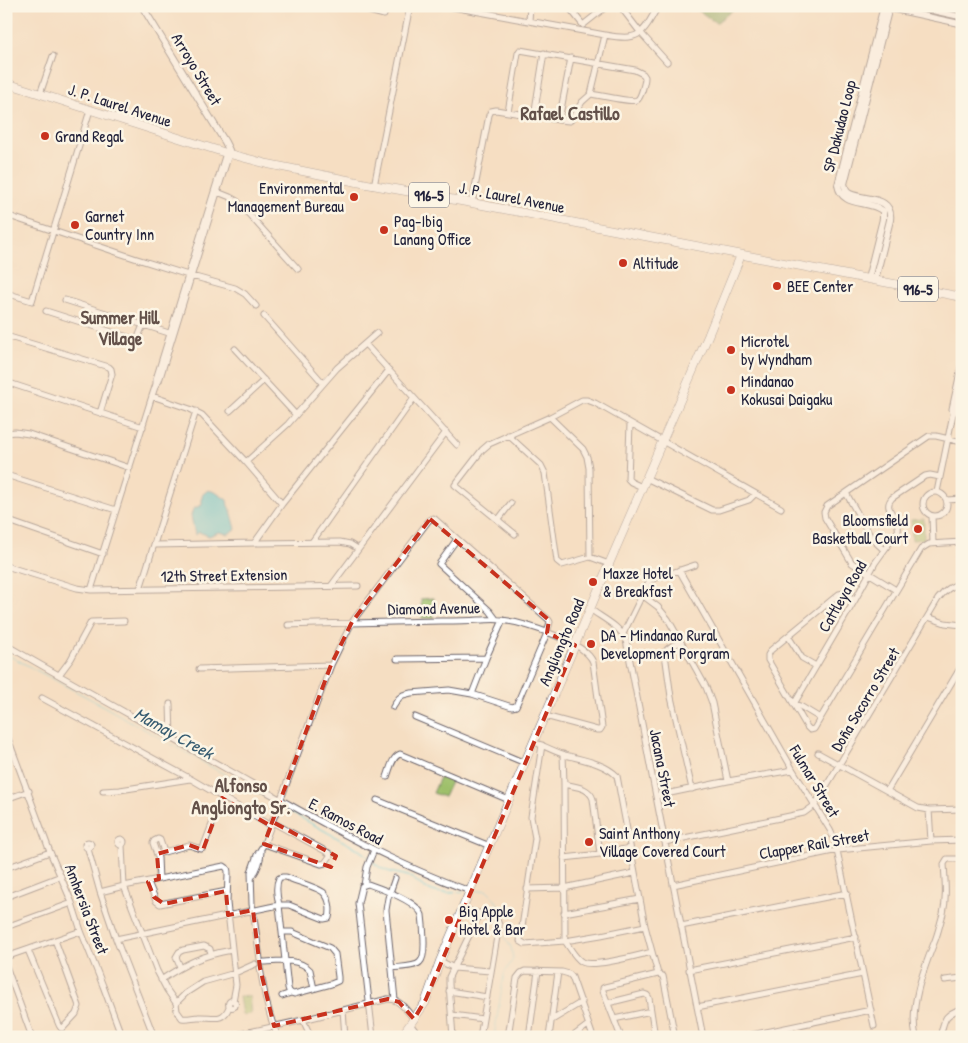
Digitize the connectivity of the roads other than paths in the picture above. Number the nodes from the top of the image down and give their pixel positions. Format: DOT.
graph roads {
  1 [pos="142,6"];
  2 [pos="345,6"];
  3 [pos="410,6"];
  4 [pos="447,6"];
  5 [pos="530,6"];
  6 [pos="568,6"];
  7 [pos="606,6"];
  8 [pos="620,6"];
  9 [pos="910,6"];
  10 [pos="656,7"];
  11 [pos="367,8"];
  12 [pos="887,9"];
  13 [pos="384,15"];
  14 [pos="962,17"];
  15 [pos="529,21"];
  16 [pos="962,24"];
  17 [pos="582,28"];
  18 [pos="640,32"];
  19 [pos="605,35"];
  20 [pos="544,53"];
  21 [pos="53,56"];
  22 [pos="571,58"];
  23 [pos="667,62"];
  24 [pos="598,63"];
  25 [pos="6,84"];
  26 [pos="40,94"];
  27 [pos="591,94"];
  28 [pos="90,110"];
  29 [pos="508,112"];
  30 [pos="534,116"];
  31 [pos="559,120"];
  32 [pos="227,151"];
  33 [pos="374,186"];
  34 [pos="216,192"];
  35 [pos="472,203"];
  36 [pos="6,215"];
  37 [pos="54,231"];
  38 [pos="741,255"];
  39 [pos="298,269"];
  40 [pos="190,276"];
  41 [pos="872,280"];
  42 [pos="6,293"];
  43 [pos="962,297"];
  44 [pos="65,300"];
  45 [pos="256,306"];
  46 [pos="46,311"];
  47 [pos="264,316"];
  48 [pos="143,325"];
  49 [pos="377,333"];
  50 [pos="172,334"];
  51 [pos="6,336"];
  52 [pos="365,344"];
  53 [pos="235,349"];
  54 [pos="961,366"];
  55 [pos="389,370"];
  56 [pos="264,380"];
  57 [pos="6,382"];
  58 [pos="323,383"];
  59 [pos="962,383"];
  60 [pos="958,391"];
  61 [pos="152,396"];
  62 [pos="414,398"];
  63 [pos="196,411"];
  64 [pos="230,411"];
  65 [pos="100,413"];
  66 [pos="296,415"];
  67 [pos="550,416"];
  68 [pos="630,424"];
  69 [pos="143,427"];
  70 [pos="446,432"];
  71 [pos="6,433"];
  72 [pos="508,435"];
  73 [pos="948,438"];
  74 [pos="662,441"];
  75 [pos="962,442"];
  76 [pos="457,445"];
  77 [pos="246,462"];
  78 [pos="130,468"];
  79 [pos="6,475"];
  80 [pos="940,477"];
  81 [pos="646,478"];
  82 [pos="642,487"];
  83 [pos="846,492"];
  84 [pos="937,492"];
  85 [pos="755,494"];
  86 [pos="962,499"];
  87 [pos="947,500"];
  88 [pos="511,503"];
  89 [pos="282,504"];
  90 [pos="781,508"];
  91 [pos="116,510"];
  92 [pos="932,516"];
  93 [pos="6,520"];
  94 [pos="498,520"];
  95 [pos="515,534"];
  96 [pos="457,539"];
  97 [pos="256,542"];
  98 [pos="312,542"];
  99 [pos="962,542"];
  100 [pos="933,543"];
  101 [pos="154,545"];
  102 [pos="358,549"];
  103 [pos="884,550"];
  104 [pos="103,554"];
  105 [pos="590,557"];
  106 [pos="609,564"];
  107 [pos="695,565"];
  108 [pos="6,566"];
  109 [pos="679,570"];
  110 [pos="869,574"];
  111 [pos="962,583"];
  112 [pos="331,586"];
  113 [pos="358,586"];
  114 [pos="140,589"];
  115 [pos="91,590"];
  116 [pos="896,590"];
  117 [pos="642,594"];
  118 [pos="855,600"];
  119 [pos="590,609"];
  120 [pos="928,617"];
  121 [pos="500,620"];
  122 [pos="124,621"];
  123 [pos="352,622"];
  124 [pos="962,624"];
  125 [pos="288,625"];
  126 [pos="547,632"];
  127 [pos="623,634"];
  128 [pos="788,636"];
  129 [pos="681,642"];
  130 [pos="6,646"];
  131 [pos="575,646"];
  132 [pos="486,658"];
  133 [pos="397,659"];
  134 [pos="331,665"];
  135 [pos="962,665"];
  136 [pos="816,666"];
  137 [pos="199,669"];
  138 [pos="59,675"];
  139 [pos="472,694"];
  140 [pos="42,698"];
  141 [pos="170,704"];
  142 [pos="794,704"];
  143 [pos="393,707"];
  144 [pos="545,716"];
  145 [pos="416,717"];
  146 [pos="820,718"];
  147 [pos="6,734"];
  148 [pos="171,738"];
  149 [pos="538,744"];
  150 [pos="818,753"];
  151 [pos="563,754"];
  152 [pos="525,763"];
  153 [pos="840,765"];
  154 [pos="793,770"];
  155 [pos="387,777"];
  156 [pos="191,779"];
  157 [pos="728,781"];
  158 [pos="564,784"];
  159 [pos="692,789"];
  160 [pos="29,791"];
  161 [pos="103,791"];
  162 [pos="887,791"];
  163 [pos="656,796"];
  164 [pos="6,798"];
  165 [pos="222,798"];
  166 [pos="377,800"];
  167 [pos="509,800"];
  168 [pos="279,804"];
  169 [pos="815,805"];
  170 [pos="962,809"];
  171 [pos="929,810"];
  172 [pos="272,824"];
  173 [pos="962,840"];
  174 [pos="664,842"];
  175 [pos="931,842"];
  176 [pos="264,844"];
  177 [pos="122,845"];
  178 [pos="490,846"];
  179 [pos="630,848"];
  180 [pos="88,849"];
  181 [pos="374,850"];
  182 [pos="838,850"];
  183 [pos="50,852"];
  184 [pos="164,852"];
  185 [pos="157,854"];
  186 [pos="600,854"];
  187 [pos="564,858"];
  188 [pos="962,859"];
  189 [pos="6,868"];
  190 [pos="634,873"];
  191 [pos="61,876"];
  192 [pos="395,878"];
  193 [pos="159,879"];
  194 [pos="148,882"];
  195 [pos="673,884"];
  196 [pos="124,886"];
  197 [pos="363,886"];
  198 [pos="564,888"];
  199 [pos="527,889"];
  200 [pos="227,891"];
  201 [pos="470,891"];
  202 [pos="100,892"];
  203 [pos="390,892"];
  204 [pos="846,893"];
  205 [pos="6,897"];
  206 [pos="640,899"];
  207 [pos="72,903"];
  208 [pos="279,905"];
  209 [pos="463,909"];
  210 [pos="252,910"];
  211 [pos="564,913"];
  212 [pos="480,914"];
  213 [pos="228,915"];
  214 [pos="645,926"];
  215 [pos="681,926"];
  216 [pos="6,927"];
  217 [pos="81,931"];
  218 [pos="282,932"];
  219 [pos="143,934"];
  220 [pos="856,937"];
  221 [pos="116,939"];
  222 [pos="55,940"];
  223 [pos="564,941"];
  224 [pos="28,950"];
  225 [pos="232,950"];
  226 [pos="652,952"];
  227 [pos="211,954"];
  228 [pos="6,957"];
  229 [pos="262,960"];
  230 [pos="440,960"];
  231 [pos="285,961"];
  232 [pos="6,966"];
  233 [pos="257,966"];
  234 [pos="180,967"];
  235 [pos="393,968"];
  236 [pos="454,968"];
  237 [pos="690,970"];
  238 [pos="538,971"];
  239 [pos="490,972"];
  240 [pos="560,972"];
  241 [pos="235,973"];
  242 [pos="658,974"];
  243 [pos="863,974"];
  244 [pos="962,978"];
  245 [pos="161,980"];
  246 [pos="945,980"];
  247 [pos="314,988"];
  248 [pos="449,991"];
  249 [pos="291,993"];
  250 [pos="282,996"];
  251 [pos="487,997"];
  252 [pos="396,1000"];
  253 [pos="582,1002"];
  254 [pos="176,1003"];
  255 [pos="369,1003"];
  256 [pos="608,1003"];
  257 [pos="697,1007"];
  258 [pos="962,1008"];
  259 [pos="343,1010"];
  260 [pos="871,1010"];
  261 [pos="651,1011"];
  262 [pos="452,1015"];
  263 [pos="483,1019"];
  264 [pos="614,1019"];
  265 [pos="303,1020"];
  266 [pos="552,1020"];
  267 [pos="412,1022"];
  268 [pos="588,1025"];
  269 [pos="274,1026"];
  270 [pos="874,1026"];
  271 [pos="152,1034"];
  272 [pos="962,1034"];
  273 [pos="620,1036"];
  274 [pos="32,1037"];
  275 [pos="122,1037"];
  276 [pos="227,1037"];
  277 [pos="278,1037"];
  278 [pos="311,1037"];
  279 [pos="346,1037"];
  280 [pos="373,1037"];
  281 [pos="401,1037"];
  282 [pos="420,1037"];
  283 [pos="453,1037"];
  284 [pos="480,1037"];
  285 [pos="508,1037"];
  286 [pos="529,1037"];
  287 [pos="549,1037"];
  288 [pos="572,1037"];
  289 [pos="593,1037"];
  290 [pos="613,1037"];
  291 [pos="655,1037"];
  292 [pos="675,1037"];
  293 [pos="704,1037"];
  294 [pos="742,1037"];
  295 [pos="916,1037"];
  296 [pos="940,1037"];
  297 [pos="957,1037"];
  1 -- 32 [label="street, Arroyo Street"];
  2 -- 11 [label="street"];
  3 -- 33 [label="street"];
  4 -- 15 [label="street"];
  5 -- 15 [label="street"];
  6 -- 17 [label="street"];
  7 -- 17 [label="street"];
  8 -- 18 [label="street"];
  9 -- 14 [label="street"];
  10 -- 18 [label="street"];
  11 -- 13 [label="street"];
  12 -- 16 [label="street, SP Dakudao Loop"];
  12 -- 41 [label="street, SP Dakudao Loop"];
  15 -- 17 [label="street"];
  17 -- 19 [label="street"];
  18 -- 19 [label="street"];
  18 -- 23 [label="street"];
  19 -- 24 [label="street"];
  20 -- 22 [label="street"];
  20 -- 29 [label="street"];
  20 -- 30 [label="street"];
  21 -- 26 [label="street"];
  22 -- 24 [label="street"];
  22 -- 31 [label="street"];
  24 -- 27 [label="street"];
  24 -- 27 [label="street"];
  25 -- 26 [label="main road, J. P. Laurel Avenue / 916-5"];
  26 -- 28 [label="main road, J. P. Laurel Avenue / 916-5"];
  27 -- 31 [label="street"];
  28 -- 32 [label="main road, J. P. Laurel Avenue / 916-5"];
  28 -- 37 [label="street"];
  29 -- 30 [label="street"];
  29 -- 35 [label="street"];
  30 -- 31 [label="street"];
  32 -- 33 [label="main road, J. P. Laurel Avenue / 916-5"];
  32 -- 34 [label="street"];
  33 -- 35 [label="main road, J. P. Laurel Avenue / 916-5"];
  34 -- 39 [label="street"];
  34 -- 40 [label="street"];
  35 -- 38 [label="main road, J. P. Laurel Avenue / 916-5"];
  36 -- 37 [label="street"];
  37 -- 40 [label="street"];
  37 -- 42 [label="street"];
  38 -- 41 [label="main road, J. P. Laurel Avenue / 916-5"];
  38 -- 74 [label="main road, Angliongto Road"];
  40 -- 45 [label="street"];
  40 -- 50 [label="street"];
  41 -- 43 [label="main road, J. P. Laurel Avenue / 916-5"];
  44 -- 48 [label="street"];
  46 -- 48 [label="street"];
  47 -- 58 [label="street"];
  48 -- 50 [label="street"];
  49 -- 52 [label="street"];
  50 -- 61 [label="street"];
  51 -- 65 [label="street"];
  52 -- 55 [label="street"];
  52 -- 58 [label="street"];
  53 -- 56 [label="street"];
  54 -- 60 [label="street"];
  55 -- 62 [label="street"];
  55 -- 89 [label="street"];
  56 -- 64 [label="street"];
  56 -- 66 [label="street"];
  57 -- 65 [label="street"];
  58 -- 66 [label="street"];
  59 -- 60 [label="street"];
  60 -- 73 [label="street"];
  61 -- 63 [label="street"];
  61 -- 69 [label="street"];
  62 -- 70 [label="street"];
  62 -- 98 [label="street"];
  63 -- 77 [label="street"];
  63 -- 101 [label="street"];
  65 -- 69 [label="street"];
  66 -- 77 [label="street"];
  67 -- 68 [label="street"];
  67 -- 72 [label="street"];
  67 -- 105 [label="street"];
  68 -- 74 [label="street"];
  68 -- 82 [label="street"];
  69 -- 78 [label="street"];
  70 -- 76 [label="street"];
  70 -- 102 [label="street"];
  71 -- 78 [label="street"];
  72 -- 94 [label="street"];
  72 -- 105 [label="street"];
  73 -- 75 [label="street"];
  73 -- 80 [label="street"];
  73 -- 83 [label="street"];
  74 -- 81 [label="main road, Angliongto Road"];
  74 -- 85 [label="street"];
  77 -- 89 [label="street"];
  78 -- 91 [label="street"];
  79 -- 91 [label="street"];
  80 -- 84 [label="street"];
  80 -- 103 [label="street, Cattleya Road"];
  81 -- 82 [label="main road, Angliongto Road"];
  81 -- 85 [label="street"];
  82 -- 106 [label="main road, Angliongto Road"];
  83 -- 103 [label="street"];
  83 -- 110 [label="street"];
  84 -- 87 [label="street"];
  84 -- 92 [label="street"];
  85 -- 90 [label="street"];
  86 -- 87 [label="street"];
  87 -- 92 [label="street"];
  88 -- 94 [label="street"];
  89 -- 97 [label="street"];
  91 -- 104 [label="street"];
  92 -- 100 [label="street"];
  93 -- 104 [label="street"];
  94 -- 95 [label="street"];
  96 -- 121 [label="street"];
  96 -- 123 [label="street"];
  96 -- 126 [label="street"];
  97 -- 98 [label="street"];
  97 -- 101 [label="street"];
  98 -- 102 [label="street"];
  99 -- 100 [label="street"];
  100 -- 116 [label="street"];
  101 -- 114 [label="street"];
  102 -- 112 [label="street"];
  103 -- 110 [label="street, Cattleya Road"];
  104 -- 115 [label="street"];
  105 -- 106 [label="street"];
  106 -- 119 [label="main road, Angliongto Road"];
  107 -- 109 [label="street"];
  108 -- 115 [label="street, 12th Street Extension"];
  109 -- 117 [label="street"];
  109 -- 154 [label="street, Fulmar Street"];
  110 -- 116 [label="street"];
  110 -- 118 [label="street, Cattleya Road"];
  111 -- 120 [label="street, Doña Socorro Street"];
  112 -- 113 [label="street, 12th Street Extension"];
  112 -- 114 [label="street, 12th Street Extension"];
  114 -- 115 [label="street, 12th Street Extension"];
  116 -- 146 [label="street"];
  117 -- 127 [label="street"];
  117 -- 129 [label="street"];
  118 -- 128 [label="street"];
  118 -- 136 [label="street, Cattleya Road"];
  119 -- 127 [label="street"];
  119 -- 131 [label="main road, Angliongto Road"];
  120 -- 124 [label="street"];
  120 -- 153 [label="street, Doña Socorro Street"];
  121 -- 123 [label="street, Diamond Avenue"];
  121 -- 126 [label="street, Diamond Avenue"];
  121 -- 132 [label="street"];
  122 -- 138 [label="street"];
  123 -- 125 [label="street, Diamond Avenue"];
  123 -- 134 [label="street"];
  126 -- 131 [label="street, Diamond Avenue"];
  126 -- 139 [label="street"];
  127 -- 163 [label="street, Jacana Street"];
  128 -- 136 [label="street"];
  128 -- 142 [label="street"];
  129 -- 157 [label="street"];
  129 -- 159 [label="street"];
  130 -- 138 [label="street, E. Ramos Road"];
  131 -- 144 [label="main road, Angliongto Road"];
  131 -- 144 [label="street, Diamond Avenue"];
  132 -- 133 [label="street"];
  132 -- 139 [label="street"];
  134 -- 137 [label="street"];
  134 -- 168 [label="street"];
  135 -- 162 [label="street"];
  136 -- 142 [label="street, Cattleya Road"];
  138 -- 148 [label="street, E. Ramos Road"];
  139 -- 143 [label="street"];
  140 -- 156 [label="street"];
  141 -- 148 [label="street"];
  142 -- 146 [label="street"];
  142 -- 146 [label="street"];
  144 -- 149 [label="main road, Angliongto Road"];
  145 -- 152 [label="street"];
  147 -- 160 [label="street, Amhersia Street"];
  148 -- 168 [label="street, E. Ramos Road"];
  149 -- 151 [label="street"];
  149 -- 152 [label="main road, Angliongto Road"];
  149 -- 199 [label="street"];
  150 -- 153 [label="street"];
  151 -- 158 [label="street"];
  151 -- 179 [label="street"];
  152 -- 167 [label="main road, Angliongto Road"];
  153 -- 162 [label="street"];
  153 -- 169 [label="street, Doña Socorro Street"];
  154 -- 157 [label="street"];
  154 -- 169 [label="street, Fulmar Street"];
  155 -- 167 [label="street"];
  156 -- 161 [label="street"];
  156 -- 165 [label="street"];
  157 -- 159 [label="street"];
  158 -- 186 [label="street"];
  158 -- 187 [label="street"];
  159 -- 163 [label="street"];
  160 -- 164 [label="street"];
  160 -- 183 [label="street, Amhersia Street"];
  162 -- 171 [label="street"];
  163 -- 174 [label="street, Jacana Street"];
  165 -- 172 [label="street"];
  165 -- 184 [label="street"];
  166 -- 178 [label="street"];
  167 -- 178 [label="main road, Angliongto Road"];
  168 -- 172 [label="street"];
  168 -- 181 [label="street, E. Ramos Road"];
  169 -- 174 [label="street"];
  169 -- 182 [label="street, Fulmar Street"];
  170 -- 171 [label="street"];
  171 -- 175 [label="street"];
  172 -- 176 [label="street"];
  172 -- 176 [label="street"];
  173 -- 175 [label="street, Clapper Rail Street"];
  174 -- 195 [label="street, Jacana Street"];
  175 -- 182 [label="street, Clapper Rail Street"];
  176 -- 210 [label="street"];
  177 -- 196 [label="street"];
  178 -- 201 [label="main road, Angliongto Road"];
  179 -- 186 [label="street"];
  179 -- 190 [label="street"];
  180 -- 202 [label="street"];
  181 -- 197 [label="street"];
  181 -- 201 [label="street, E. Ramos Road"];
  182 -- 195 [label="street, Clapper Rail Street"];
  182 -- 204 [label="street, Fulmar Street"];
  183 -- 189 [label="street"];
  183 -- 191 [label="street, Amhersia Street"];
  184 -- 185 [label="street"];
  184 -- 185 [label="street"];
  185 -- 193 [label="street"];
  186 -- 187 [label="street"];
  187 -- 198 [label="street"];
  188 -- 295 [label="street"];
  190 -- 198 [label="street"];
  190 -- 206 [label="street"];
  191 -- 205 [label="street"];
  191 -- 207 [label="street, Amhersia Street"];
  192 -- 203 [label="street"];
  193 -- 194 [label="street"];
  193 -- 200 [label="street"];
  194 -- 196 [label="street"];
  194 -- 200 [label="street"];
  195 -- 215 [label="street, Jacana Street"];
  196 -- 202 [label="street"];
  196 -- 219 [label="street"];
  197 -- 203 [label="street"];
  197 -- 255 [label="street"];
  198 -- 199 [label="street"];
  198 -- 211 [label="street"];
  199 -- 223 [label="street"];
  200 -- 213 [label="street"];
  201 -- 209 [label="main road, Angliongto Road"];
  202 -- 221 [label="street"];
  203 -- 235 [label="street"];
  203 -- 235 [label="street"];
  204 -- 215 [label="street"];
  204 -- 220 [label="street, Fulmar Street"];
  206 -- 211 [label="street"];
  206 -- 214 [label="street"];
  207 -- 216 [label="street"];
  207 -- 217 [label="street, Amhersia Street"];
  208 -- 208 [label="street"];
  208 -- 210 [label="street"];
  208 -- 218 [label="street"];
  209 -- 212 [label="street"];
  209 -- 230 [label="main road, Angliongto Road"];
  210 -- 213 [label="street"];
  210 -- 229 [label="street"];
  211 -- 223 [label="street"];
  212 -- 236 [label="street"];
  212 -- 239 [label="street"];
  213 -- 219 [label="street"];
  213 -- 225 [label="street"];
  214 -- 223 [label="street"];
  214 -- 226 [label="street"];
  215 -- 237 [label="street, Jacana Street"];
  217 -- 222 [label="street"];
  217 -- 275 [label="street, Amhersia Street"];
  218 -- 231 [label="street"];
  218 -- 247 [label="street"];
  219 -- 221 [label="street"];
  219 -- 245 [label="street"];
  220 -- 237 [label="street"];
  220 -- 243 [label="street, Fulmar Street"];
  221 -- 271 [label="street"];
  222 -- 224 [label="street"];
  222 -- 224 [label="street"];
  223 -- 226 [label="street"];
  224 -- 228 [label="street"];
  225 -- 227 [label="street"];
  225 -- 241 [label="street"];
  226 -- 242 [label="street"];
  227 -- 234 [label="street"];
  227 -- 234 [label="street"];
  229 -- 231 [label="street"];
  229 -- 233 [label="street"];
  230 -- 236 [label="street"];
  230 -- 267 [label="main road, Angliongto Road"];
  231 -- 247 [label="street"];
  231 -- 249 [label="street"];
  232 -- 274 [label="street"];
  233 -- 241 [label="street"];
  233 -- 269 [label="street"];
  234 -- 245 [label="street"];
  235 -- 252 [label="street"];
  236 -- 239 [label="street"];
  236 -- 248 [label="street"];
  237 -- 257 [label="street, Jacana Street"];
  238 -- 240 [label="street"];
  238 -- 285 [label="street"];
  238 -- 286 [label="street"];
  239 -- 251 [label="street"];
  240 -- 253 [label="street"];
  240 -- 266 [label="street"];
  241 -- 254 [label="street"];
  241 -- 254 [label="street"];
  242 -- 256 [label="street"];
  242 -- 292 [label="street"];
  243 -- 257 [label="street"];
  243 -- 260 [label="street, Fulmar Street"];
  244 -- 246 [label="street"];
  245 -- 254 [label="street"];
  247 -- 249 [label="street"];
  248 -- 251 [label="street"];
  248 -- 262 [label="street"];
  249 -- 250 [label="street"];
  251 -- 263 [label="street"];
  252 -- 255 [label="street"];
  252 -- 267 [label="street"];
  253 -- 266 [label="street"];
  253 -- 268 [label="street"];
  255 -- 259 [label="street"];
  255 -- 280 [label="street"];
  256 -- 261 [label="street"];
  256 -- 264 [label="street"];
  257 -- 293 [label="street, Jacana Street"];
  258 -- 296 [label="street"];
  259 -- 265 [label="street"];
  259 -- 279 [label="street"];
  260 -- 270 [label="street, Fulmar Street"];
  260 -- 294 [label="street"];
  261 -- 264 [label="street"];
  261 -- 291 [label="street"];
  262 -- 263 [label="street"];
  262 -- 283 [label="street"];
  263 -- 284 [label="street"];
  264 -- 273 [label="street"];
  265 -- 269 [label="street"];
  265 -- 278 [label="street"];
  266 -- 287 [label="street"];
  267 -- 281 [label="main road, Angliongto Road"];
  267 -- 282 [label="street"];
  268 -- 288 [label="street"];
  268 -- 289 [label="street"];
  269 -- 276 [label="street"];
  269 -- 277 [label="street"];
  272 -- 297 [label="street"];
  273 -- 290 [label="street"];
}
